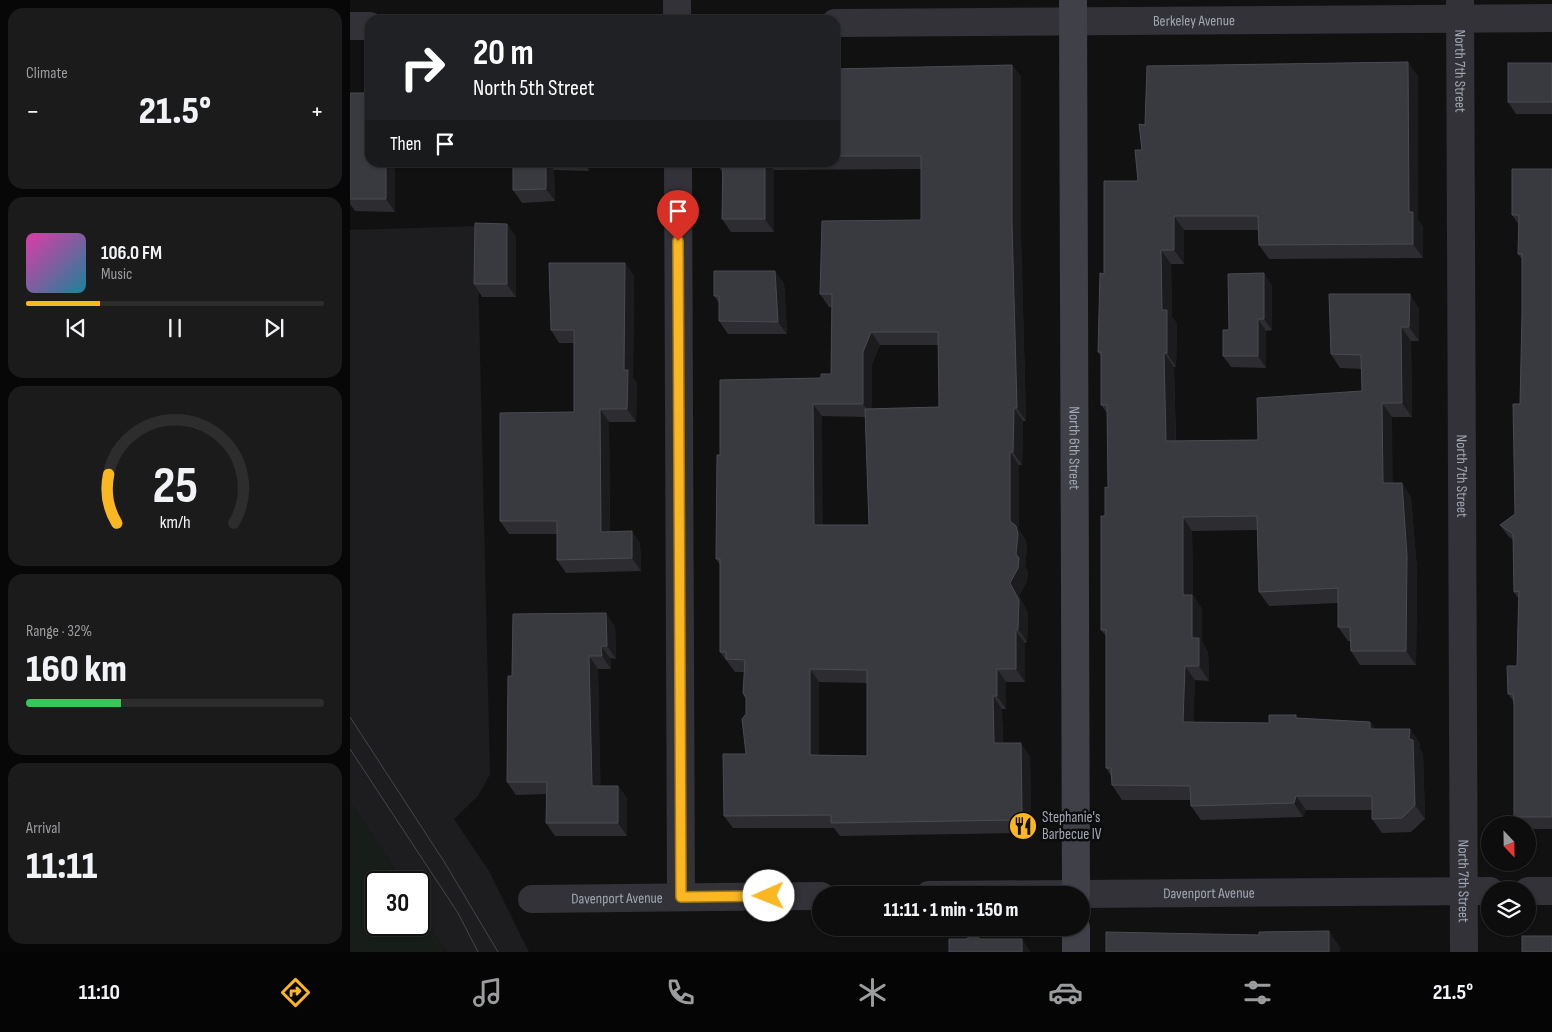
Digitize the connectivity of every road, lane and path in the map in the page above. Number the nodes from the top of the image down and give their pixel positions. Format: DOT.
graph roads {
  1 [pos="677,0"];
  2 [pos="1460,10"];
  3 [pos="1073,11"];
  4 [pos="677,15"];
  5 [pos="1552,18"];
  6 [pos="840,23"];
  7 [pos="350,26"];
  8 [pos="365,26"];
  9 [pos="678,167"];
  10 [pos="1076,886"];
  11 [pos="1477,891"];
  12 [pos="1536,891"];
  13 [pos="1552,891"];
  14 [pos="1090,895"];
  15 [pos="812,896"];
  16 [pos="681,897"];
  17 [pos="532,899"];
  18 [pos="1076,936"];
  19 [pos="1076,952"];
  20 [pos="1464,952"];
  1 -- 4 [label="street"];
  2 -- 3 [label="street, Berkeley Avenue"];
  2 -- 5 [label="street, Berkeley Avenue"];
  2 -- 11 [label="street, North 7th Street"];
  3 -- 6 [label="street, Berkeley Avenue"];
  3 -- 10 [label="street, North 6th Street"];
  7 -- 8 [label="street"];
  9 -- 16 [label="street"];
  11 -- 14 [label="street, Davenport Avenue"];
  11 -- 20 [label="street, North 7th Street"];
  12 -- 13 [label="street"];
  15 -- 16 [label="street, Davenport Avenue"];
  16 -- 17 [label="street, Davenport Avenue"];
  18 -- 19 [label="street"];
}
